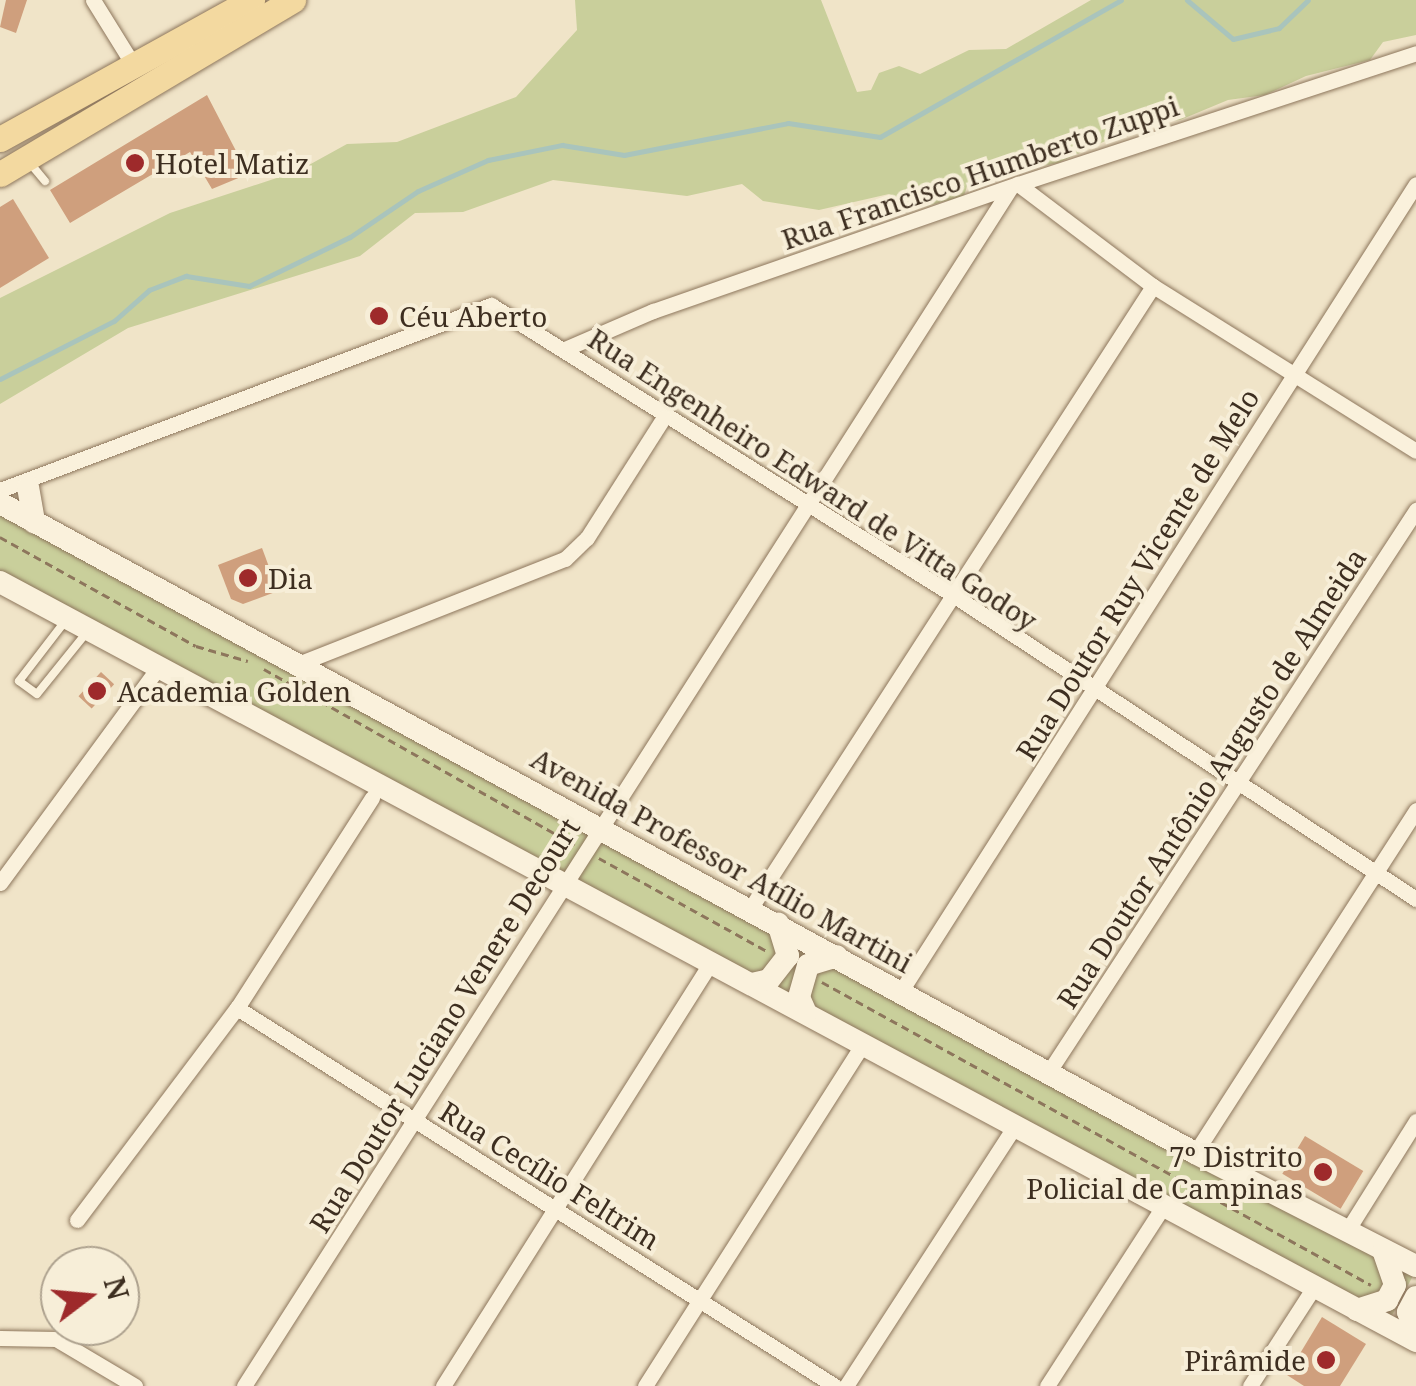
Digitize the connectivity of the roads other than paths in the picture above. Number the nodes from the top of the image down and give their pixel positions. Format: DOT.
graph roads {
  1 [pos="93,0"];
  2 [pos="252,0"];
  3 [pos="293,0"];
  4 [pos="1416,53"];
  5 [pos="134,66"];
  6 [pos="0,139"];
  7 [pos="0,174"];
  8 [pos="1416,184"];
  9 [pos="1014,185"];
  10 [pos="1153,286"];
  11 [pos="565,349"];
  12 [pos="1294,373"];
  13 [pos="664,417"];
  14 [pos="1416,451"];
  15 [pos="32,484"];
  16 [pos="2,503"];
  17 [pos="809,506"];
  18 [pos="1416,510"];
  19 [pos="34,522"];
  20 [pos="0,582"];
  21 [pos="952,595"];
  22 [pos="66,620"];
  23 [pos="87,632"];
  24 [pos="298,664"];
  25 [pos="156,671"];
  26 [pos="1093,691"];
  27 [pos="1237,780"];
  28 [pos="372,798"];
  29 [pos="1416,810"];
  30 [pos="598,826"];
  31 [pos="1375,873"];
  32 [pos="0,883"];
  33 [pos="564,886"];
  34 [pos="1416,899"];
  35 [pos="750,909"];
  36 [pos="778,924"];
  37 [pos="837,956"];
  38 [pos="711,962"];
  39 [pos="795,967"];
  40 [pos="752,984"];
  41 [pos="901,992"];
  42 [pos="237,1008"];
  43 [pos="806,1013"];
  44 [pos="864,1042"];
  45 [pos="1048,1073"];
  46 [pos="1416,1120"];
  47 [pos="415,1121"];
  48 [pos="1016,1124"];
  49 [pos="1195,1153"];
  50 [pos="1164,1204"];
  51 [pos="553,1210"];
  52 [pos="77,1220"];
  53 [pos="1346,1230"];
  54 [pos="1384,1250"];
  55 [pos="1416,1266"];
  56 [pos="1314,1286"];
  57 [pos="702,1297"];
  58 [pos="1416,1297"];
  59 [pos="1357,1310"];
  60 [pos="1416,1333"];
  61 [pos="0,1338"];
  62 [pos="1416,1341"];
  63 [pos="135,1386"];
  64 [pos="244,1386"];
  65 [pos="443,1386"];
  66 [pos="646,1386"];
  67 [pos="835,1386"];
  68 [pos="846,1386"];
  69 [pos="1047,1386"];
  70 [pos="1250,1386"];
  1 -- 5 [label="street"];
  2 -- 5 [label="main road"];
  3 -- 7 [label="main road"];
  4 -- 9 [label="street, Rua Francisco Humberto Zuppi"];
  5 -- 6 [label="main road"];
  8 -- 12 [label="street, Rua Doutor Ruy Vicente de Melo"];
  9 -- 10 [label="street"];
  9 -- 11 [label="street, Rua Francisco Humberto Zuppi"];
  9 -- 17 [label="street, Rua Doutor Luciano Venere Decourt"];
  10 -- 12 [label="street"];
  10 -- 21 [label="street"];
  11 -- 13 [label="street, Rua Engenheiro Edward de Vitta Godoy"];
  11 -- 15 [label="street, Rua Engenheiro Edward de Vitta Godoy"];
  12 -- 14 [label="street"];
  12 -- 26 [label="street, Rua Doutor Ruy Vicente de Melo"];
  13 -- 17 [label="street, Rua Engenheiro Edward de Vitta Godoy"];
  13 -- 24 [label="street"];
  15 -- 16 [label="street, Rua Engenheiro Edward de Vitta Godoy"];
  15 -- 19 [label="main road"];
  16 -- 19 [label="main road, Avenida Professor Atílio Martini"];
  17 -- 21 [label="street, Rua Engenheiro Edward de Vitta Godoy"];
  17 -- 30 [label="street, Rua Doutor Luciano Venere Decourt"];
  18 -- 27 [label="street, Rua Doutor Antônio Augusto de Almeida"];
  19 -- 24 [label="main road, Avenida Professor Atílio Martini"];
  20 -- 22 [label="main road"];
  21 -- 26 [label="street, Rua Engenheiro Edward de Vitta Godoy"];
  21 -- 35 [label="street"];
  22 -- 23 [label="main road"];
  22 -- 23 [label="lane"];
  23 -- 25 [label="main road"];
  24 -- 30 [label="main road, Avenida Professor Atílio Martini"];
  25 -- 32 [label="street"];
  25 -- 33 [label="main road"];
  26 -- 27 [label="street, Rua Engenheiro Edward de Vitta Godoy"];
  26 -- 41 [label="street, Rua Doutor Ruy Vicente de Melo"];
  27 -- 31 [label="street, Rua Engenheiro Edward de Vitta Godoy"];
  27 -- 45 [label="street, Rua Doutor Antônio Augusto de Almeida"];
  28 -- 42 [label="street"];
  29 -- 31 [label="street"];
  30 -- 33 [label="street, Rua Doutor Luciano Venere Decourt"];
  30 -- 35 [label="main road, Avenida Professor Atílio Martini"];
  31 -- 34 [label="street, Rua Engenheiro Edward de Vitta Godoy"];
  31 -- 49 [label="street"];
  33 -- 38 [label="main road"];
  33 -- 47 [label="street, Rua Doutor Luciano Venere Decourt"];
  35 -- 36 [label="main road, Avenida Professor Atílio Martini"];
  36 -- 37 [label="main road, Avenida Professor Atílio Martini"];
  36 -- 39 [label="main road"];
  37 -- 39 [label="main road"];
  37 -- 41 [label="main road, Avenida Professor Atílio Martini"];
  38 -- 40 [label="main road"];
  38 -- 51 [label="street"];
  39 -- 40 [label="main road"];
  39 -- 43 [label="main road"];
  40 -- 43 [label="main road"];
  41 -- 45 [label="main road, Avenida Professor Atílio Martini"];
  42 -- 47 [label="street, Rua Cecílio Feltrim"];
  42 -- 52 [label="street"];
  43 -- 44 [label="main road"];
  44 -- 48 [label="main road"];
  44 -- 57 [label="street"];
  45 -- 49 [label="main road, Avenida Professor Atílio Martini"];
  46 -- 53 [label="street"];
  47 -- 51 [label="street, Rua Cecílio Feltrim"];
  47 -- 64 [label="street, Rua Doutor Luciano Venere Decourt"];
  48 -- 50 [label="main road"];
  48 -- 68 [label="street"];
  49 -- 53 [label="main road, Avenida Professor Atílio Martini"];
  50 -- 56 [label="main road"];
  50 -- 69 [label="street"];
  51 -- 57 [label="street, Rua Cecílio Feltrim"];
  51 -- 65 [label="street"];
  53 -- 54 [label="main road, Avenida Professor Atílio Martini"];
  54 -- 55 [label="main road, Avenida Professor Atílio Martini"];
  54 -- 59 [label="main road"];
  56 -- 59 [label="main road"];
  56 -- 70 [label="street"];
  57 -- 66 [label="street"];
  57 -- 67 [label="street, Rua Cecílio Feltrim"];
  58 -- 60 [label="main road"];
  59 -- 62 [label="main road"];
  61 -- 63 [label="street"];
}
